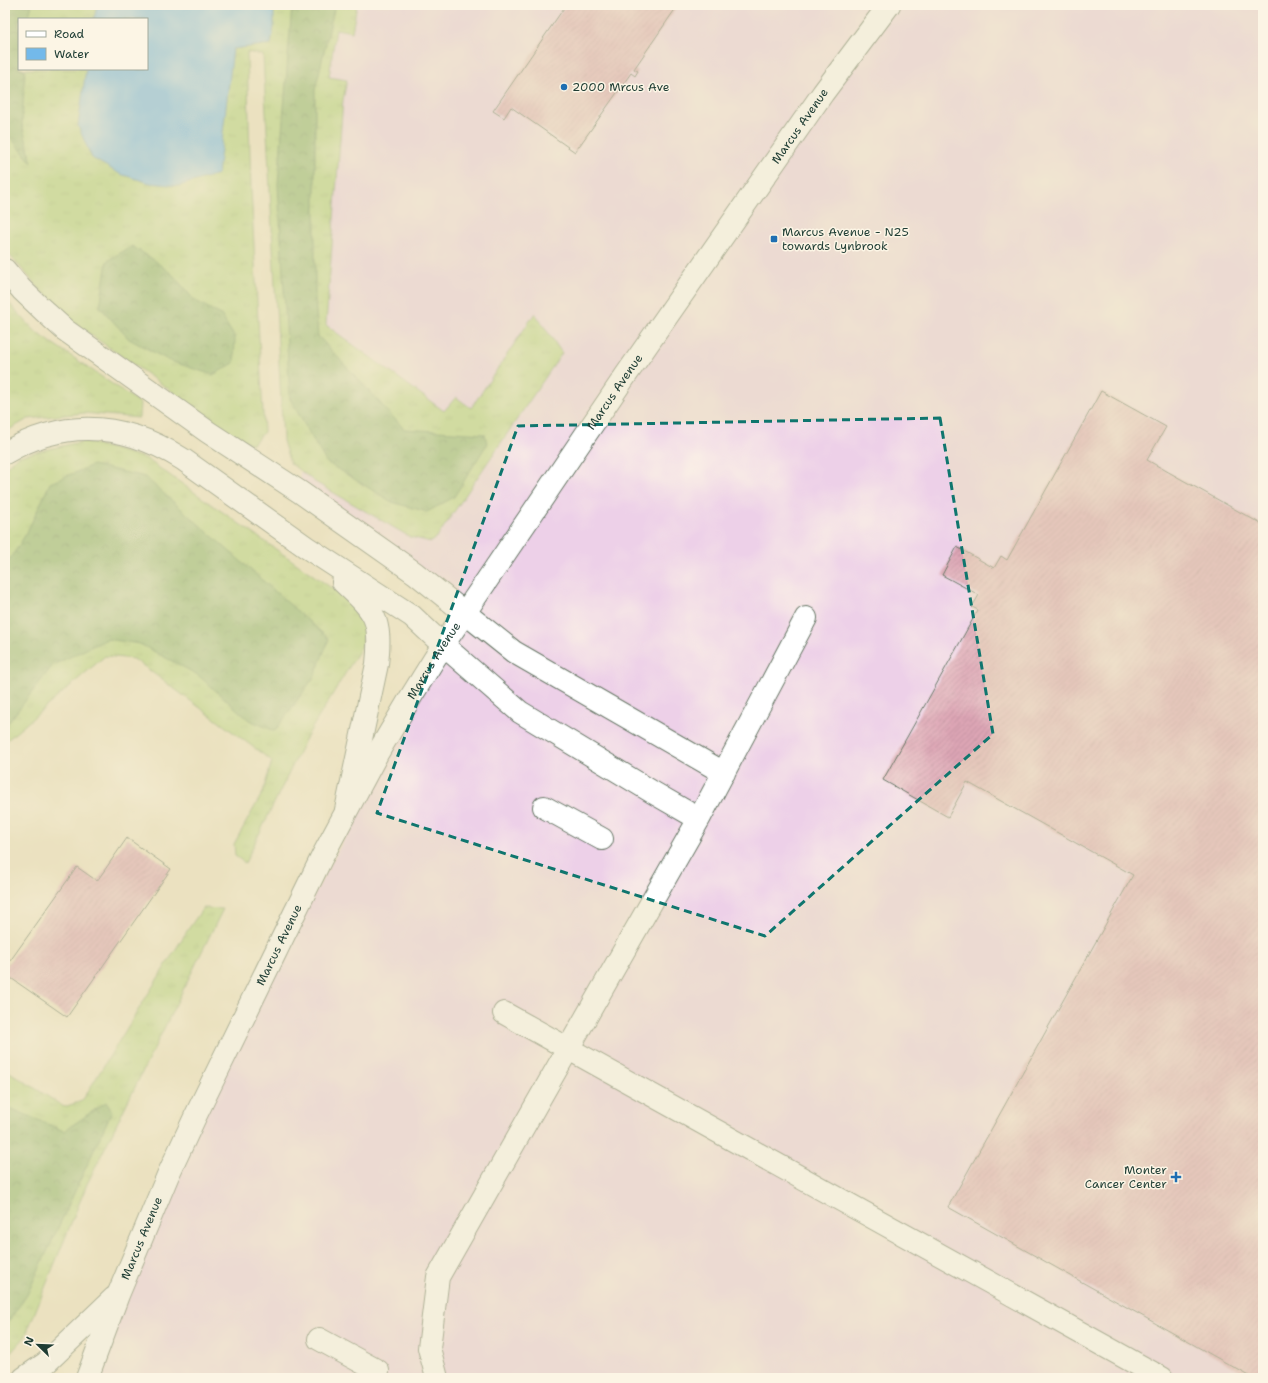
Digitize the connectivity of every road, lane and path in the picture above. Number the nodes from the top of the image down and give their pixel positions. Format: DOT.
graph roads {
  1 [pos="889,5"];
  2 [pos="5,270"];
  3 [pos="5,453"];
  4 [pos="306,547"];
  5 [pos="465,613"];
  6 [pos="806,618"];
  7 [pos="443,646"];
  8 [pos="724,773"];
  9 [pos="544,807"];
  10 [pos="346,810"];
  11 [pos="699,818"];
  12 [pos="602,839"];
  13 [pos="504,1013"];
  14 [pos="568,1048"];
  15 [pos="118,1295"];
  16 [pos="320,1339"];
  17 [pos="378,1371"];
  18 [pos="24,1378"];
  19 [pos="87,1378"];
  20 [pos="437,1378"];
  21 [pos="1162,1378"];
  1 -- 5 [label="main road, Marcus Avenue"];
  2 -- 5 [label="main road"];
  3 -- 4 [label="main road"];
  4 -- 7 [label="main road"];
  4 -- 10 [label="main road"];
  5 -- 7 [label="main road, Marcus Avenue"];
  5 -- 8 [label="main road"];
  6 -- 8 [label="main road"];
  7 -- 10 [label="main road, Marcus Avenue"];
  7 -- 11 [label="main road"];
  8 -- 11 [label="main road"];
  9 -- 12 [label="main road"];
  10 -- 15 [label="main road, Marcus Avenue"];
  11 -- 14 [label="main road"];
  13 -- 14 [label="main road"];
  14 -- 20 [label="main road"];
  14 -- 21 [label="main road"];
  15 -- 18 [label="main road"];
  15 -- 19 [label="main road, Marcus Avenue"];
  16 -- 17 [label="main road"];
}
